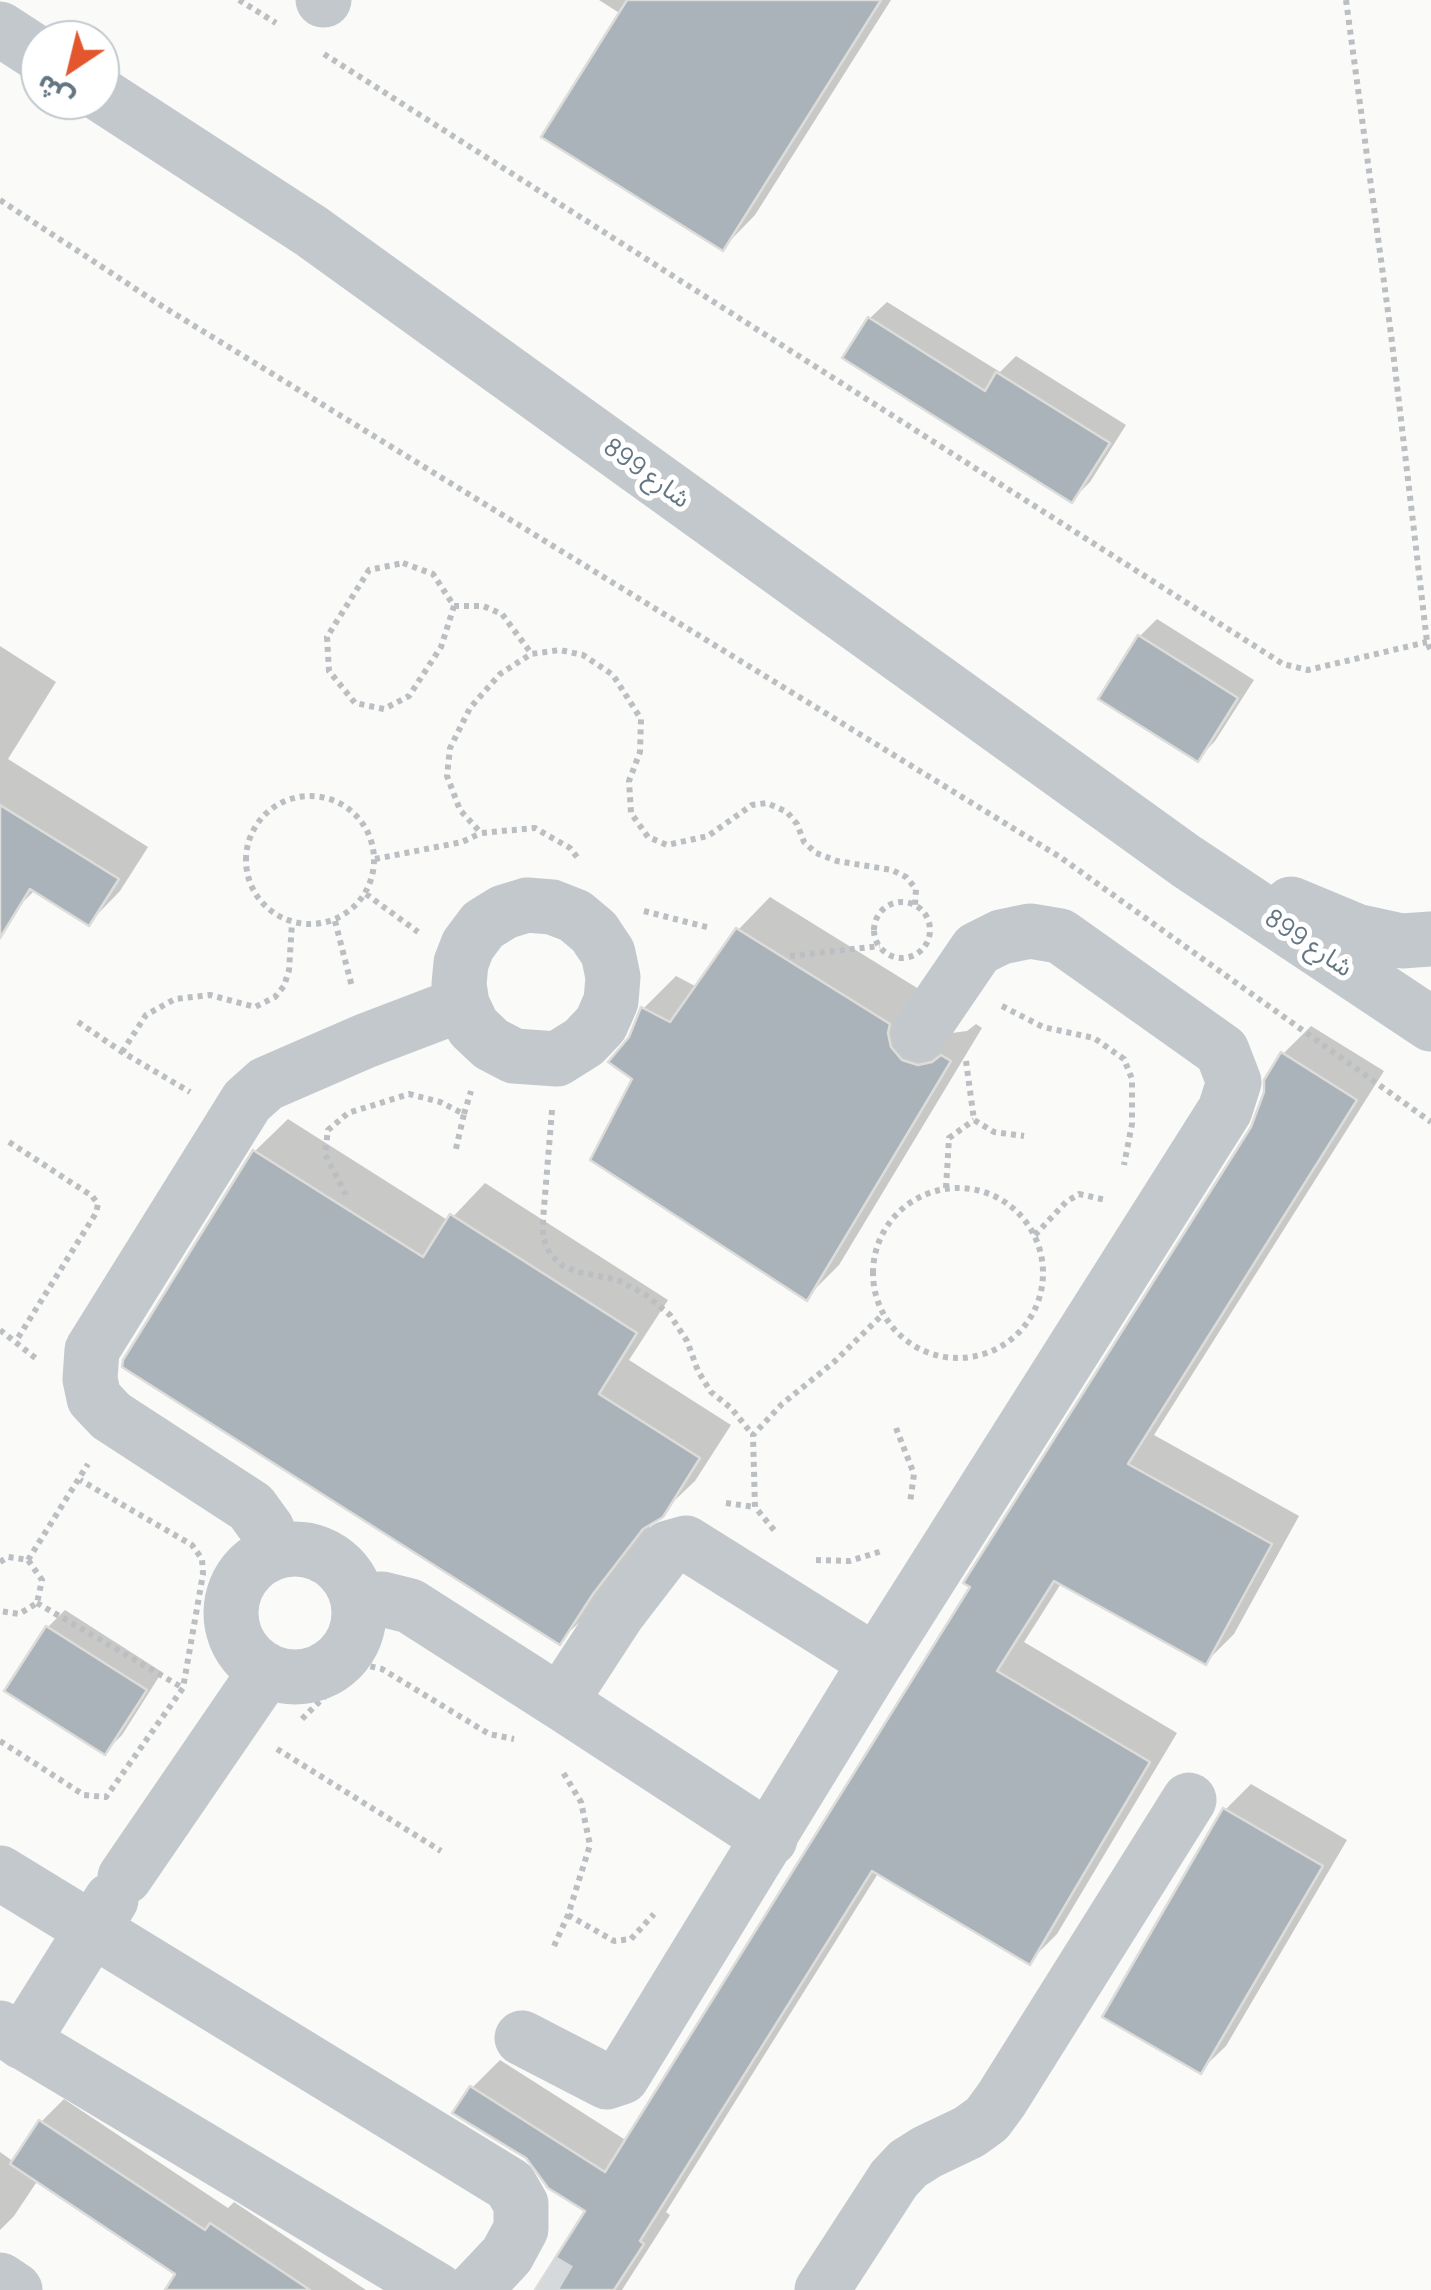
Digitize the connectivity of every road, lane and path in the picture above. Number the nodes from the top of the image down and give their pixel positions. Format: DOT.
graph roads {
  1 [pos="239,0"];
  2 [pos="1346,0"];
  3 [pos="312,11"];
  4 [pos="323,54"];
  5 [pos="120,107"];
  6 [pos="0,200"];
  7 [pos="454,606"];
  8 [pos="1426,642"];
  9 [pos="1431,651"];
  10 [pos="531,654"];
  11 [pos="481,833"];
  12 [pos="375,860"];
  13 [pos="1186,862"];
  14 [pos="580,871"];
  15 [pos="915,905"];
  16 [pos="641,910"];
  17 [pos="335,921"];
  18 [pos="292,923"];
  19 [pos="710,928"];
  20 [pos="1431,939"];
  21 [pos="880,946"];
  22 [pos="977,949"];
  23 [pos="790,956"];
  24 [pos="462,1004"];
  25 [pos="78,1022"];
  26 [pos="1431,1024"];
  27 [pos="919,1034"];
  28 [pos="365,1041"];
  29 [pos="971,1049"];
  30 [pos="122,1052"];
  31 [pos="557,1059"];
  32 [pos="205,1101"];
  33 [pos="974,1120"];
  34 [pos="1431,1122"];
  35 [pos="1024,1136"];
  36 [pos="9,1142"];
  37 [pos="455,1153"];
  38 [pos="1124,1166"];
  39 [pos="946,1188"];
  40 [pos="346,1195"];
  41 [pos="882,1315"];
  42 [pos="16,1341"];
  43 [pos="110,1416"];
  44 [pos="896,1428"];
  45 [pos="752,1435"];
  46 [pos="80,1480"];
  47 [pos="909,1513"];
  48 [pos="892,1538"];
  49 [pos="782,1541"];
  50 [pos="276,1551"];
  51 [pos="28,1560"];
  52 [pos="812,1560"];
  53 [pos="0,1562"];
  54 [pos="358,1600"];
  55 [pos="37,1603"];
  56 [pos="0,1611"];
  57 [pos="876,1662"];
  58 [pos="266,1671"];
  59 [pos="183,1688"];
  60 [pos="560,1702"];
  61 [pos="301,1720"];
  62 [pos="288,1734"];
  63 [pos="0,1741"];
  64 [pos="521,1741"];
  65 [pos="274,1747"];
  66 [pos="263,1761"];
  67 [pos="557,1763"];
  68 [pos="1189,1800"];
  69 [pos="770,1839"];
  70 [pos="441,1851"];
  71 [pos="0,1873"];
  72 [pos="666,1901"];
  73 [pos="109,1902"];
  74 [pos="568,1915"];
  75 [pos="554,1946"];
  76 [pos="11,2035"];
  77 [pos="522,2038"];
  78 [pos="508,2275"];
  79 [pos="0,2280"];
  80 [pos="15,2290"];
  81 [pos="437,2290"];
  82 [pos="822,2290"];
  1 -- 3 [label="path"];
  2 -- 8 [label="path"];
  4 -- 8 [label="path"];
  5 -- 13 [label="street, شارع 899"];
  6 -- 34 [label="path"];
  7 -- 7 [label="path"];
  7 -- 10 [label="path"];
  8 -- 9 [label="path"];
  10 -- 11 [label="path"];
  10 -- 15 [label="path"];
  11 -- 12 [label="path"];
  11 -- 14 [label="path"];
  12 -- 17 [label="path"];
  12 -- 18 [label="path"];
  13 -- 20 [label="street, شارع 899"];
  13 -- 26 [label="street, شارع 899"];
  15 -- 21 [label="path"];
  15 -- 21 [label="path"];
  16 -- 19 [label="path"];
  17 -- 18 [label="path"];
  17 -- 28 [label="path"];
  18 -- 30 [label="path"];
  21 -- 23 [label="path"];
  22 -- 27 [label="street"];
  22 -- 38 [label="path"];
  22 -- 57 [label="street"];
  24 -- 28 [label="street"];
  24 -- 31 [label="street"];
  24 -- 31 [label="street"];
  25 -- 30 [label="path"];
  28 -- 43 [label="street"];
  29 -- 33 [label="path"];
  30 -- 32 [label="path"];
  31 -- 45 [label="path"];
  33 -- 35 [label="path"];
  33 -- 39 [label="path"];
  36 -- 42 [label="path"];
  37 -- 40 [label="path"];
  39 -- 41 [label="path"];
  39 -- 41 [label="path"];
  41 -- 45 [label="path"];
  43 -- 46 [label="path"];
  43 -- 50 [label="street"];
  44 -- 47 [label="path"];
  45 -- 49 [label="path"];
  46 -- 51 [label="path"];
  46 -- 59 [label="path"];
  48 -- 52 [label="path"];
  50 -- 54 [label="street"];
  50 -- 58 [label="street"];
  51 -- 53 [label="path"];
  51 -- 55 [label="path"];
  54 -- 58 [label="street"];
  54 -- 60 [label="street"];
  55 -- 56 [label="path"];
  55 -- 59 [label="path"];
  57 -- 60 [label="street"];
  57 -- 69 [label="street"];
  58 -- 73 [label="street"];
  59 -- 63 [label="path"];
  60 -- 69 [label="street"];
  61 -- 64 [label="path"];
  62 -- 65 [label="path"];
  65 -- 66 [label="path"];
  65 -- 70 [label="path"];
  67 -- 74 [label="path"];
  68 -- 82 [label="street"];
  69 -- 77 [label="street"];
  71 -- 73 [label="street"];
  72 -- 74 [label="path"];
  73 -- 76 [label="street"];
  73 -- 78 [label="street"];
  74 -- 75 [label="path"];
  76 -- 81 [label="street"];
  79 -- 80 [label="street"];
}
